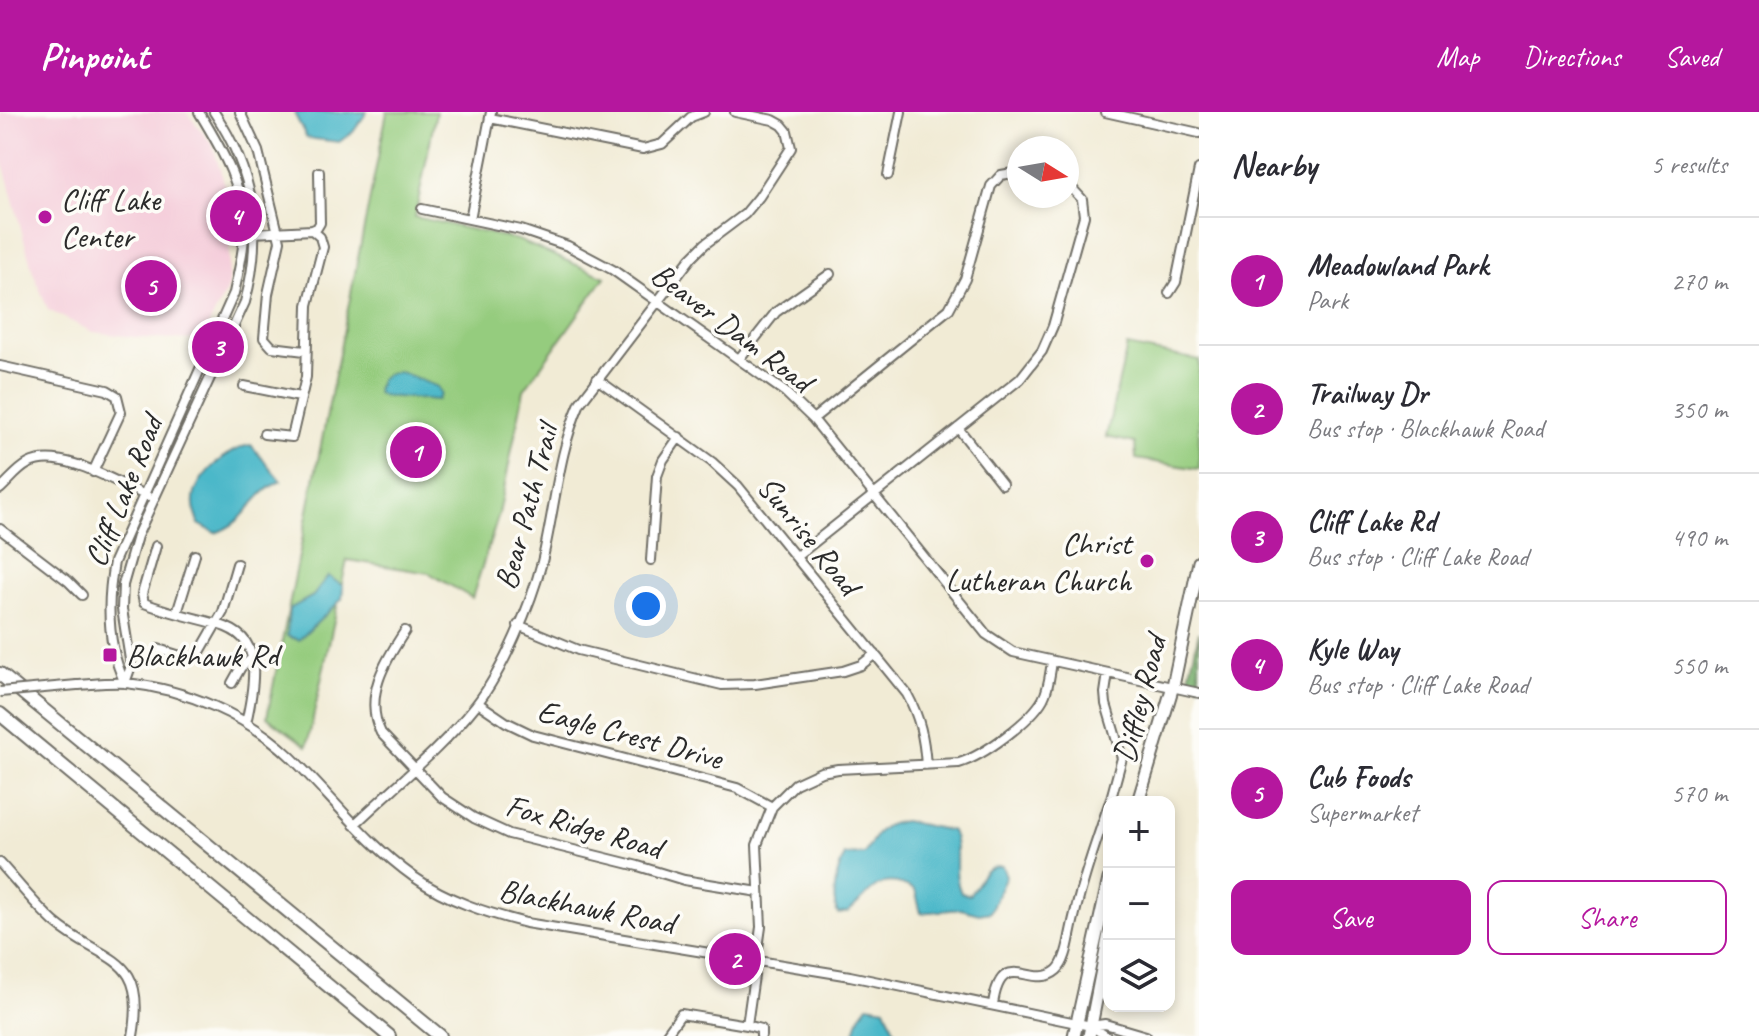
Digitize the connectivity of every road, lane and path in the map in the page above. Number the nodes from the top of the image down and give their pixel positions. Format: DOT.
graph roads {
  1 [pos="199,112"];
  2 [pos="214,112"];
  3 [pos="240,112"];
  4 [pos="704,112"];
  5 [pos="735,112"];
  6 [pos="901,112"];
  7 [pos="1105,112"];
  8 [pos="490,115"];
  9 [pos="1199,133"];
  10 [pos="1199,169"];
  11 [pos="319,172"];
  12 [pos="1007,174"];
  13 [pos="888,175"];
  14 [pos="1079,196"];
  15 [pos="422,209"];
  16 [pos="470,219"];
  17 [pos="312,230"];
  18 [pos="244,233"];
  19 [pos="256,233"];
  20 [pos="276,233"];
  21 [pos="830,274"];
  22 [pos="1169,293"];
  23 [pos="657,301"];
  24 [pos="305,351"];
  25 [pos="739,359"];
  26 [pos="0,366"];
  27 [pos="597,379"];
  28 [pos="244,386"];
  29 [pos="300,397"];
  30 [pos="813,419"];
  31 [pos="958,428"];
  32 [pos="264,434"];
  33 [pos="679,437"];
  34 [pos="93,472"];
  35 [pos="1002,484"];
  36 [pos="0,489"];
  37 [pos="143,494"];
  38 [pos="874,495"];
  39 [pos="155,500"];
  40 [pos="0,529"];
  41 [pos="156,546"];
  42 [pos="195,555"];
  43 [pos="797,556"];
  44 [pos="651,560"];
  45 [pos="1199,562"];
  46 [pos="237,564"];
  47 [pos="82,595"];
  48 [pos="177,613"];
  49 [pos="218,623"];
  50 [pos="518,625"];
  51 [pos="405,631"];
  52 [pos="158,649"];
  53 [pos="875,654"];
  54 [pos="254,657"];
  55 [pos="1052,662"];
  56 [pos="1108,673"];
  57 [pos="0,674"];
  58 [pos="125,683"];
  59 [pos="232,683"];
  60 [pos="1173,686"];
  61 [pos="0,692"];
  62 [pos="1199,693"];
  63 [pos="478,703"];
  64 [pos="0,714"];
  65 [pos="246,723"];
  66 [pos="926,765"];
  67 [pos="414,768"];
  68 [pos="1111,796"];
  69 [pos="1140,796"];
  70 [pos="772,807"];
  71 [pos="1103,821"];
  72 [pos="354,825"];
  73 [pos="0,863"];
  74 [pos="759,892"];
  75 [pos="1103,905"];
  76 [pos="1108,940"];
  77 [pos="756,960"];
  78 [pos="993,1004"];
  79 [pos="1076,1023"];
  80 [pos="747,1025"];
  81 [pos="1090,1031"];
  82 [pos="133,1036"];
  83 [pos="389,1036"];
  84 [pos="440,1036"];
  85 [pos="665,1036"];
  86 [pos="761,1036"];
  87 [pos="1074,1036"];
  88 [pos="1106,1036"];
  89 [pos="1146,1036"];
  1 -- 18 [label="street, Cliff Lake Road"];
  2 -- 19 [label="street, Cliff Lake Road"];
  3 -- 20 [label="street"];
  4 -- 8 [label="street"];
  5 -- 23 [label="street, Bear Path Trail"];
  6 -- 13 [label="street"];
  7 -- 9 [label="street"];
  8 -- 16 [label="street"];
  10 -- 22 [label="street"];
  11 -- 17 [label="street"];
  12 -- 30 [label="street"];
  14 -- 31 [label="street"];
  15 -- 16 [label="street, Beaver Dam Road"];
  16 -- 23 [label="street, Beaver Dam Road"];
  17 -- 20 [label="street"];
  17 -- 24 [label="street"];
  18 -- 19 [label="street"];
  18 -- 37 [label="street, Cliff Lake Road"];
  19 -- 20 [label="street"];
  19 -- 39 [label="street, Cliff Lake Road"];
  20 -- 24 [label="street"];
  21 -- 25 [label="street"];
  23 -- 25 [label="street, Beaver Dam Road"];
  23 -- 27 [label="street, Bear Path Trail"];
  24 -- 29 [label="street"];
  25 -- 30 [label="street, Beaver Dam Road"];
  26 -- 34 [label="street"];
  27 -- 33 [label="street, Sunrise Road"];
  27 -- 50 [label="street, Bear Path Trail"];
  28 -- 29 [label="street"];
  29 -- 32 [label="street"];
  30 -- 38 [label="street, Beaver Dam Road"];
  31 -- 35 [label="street"];
  31 -- 38 [label="street"];
  33 -- 43 [label="street, Sunrise Road"];
  33 -- 44 [label="street"];
  34 -- 36 [label="street"];
  34 -- 37 [label="street"];
  37 -- 39 [label="street"];
  37 -- 58 [label="street, Cliff Lake Road"];
  38 -- 43 [label="street"];
  38 -- 55 [label="street, Beaver Dam Road"];
  39 -- 58 [label="street, Cliff Lake Road"];
  40 -- 47 [label="street"];
  41 -- 48 [label="street"];
  42 -- 48 [label="street"];
  43 -- 53 [label="street, Sunrise Road"];
  45 -- 60 [label="main road, Diffley Road"];
  46 -- 49 [label="street"];
  48 -- 49 [label="street"];
  49 -- 52 [label="street"];
  49 -- 54 [label="street"];
  50 -- 53 [label="street"];
  50 -- 63 [label="street, Bear Path Trail"];
  51 -- 67 [label="street, Fox Ridge Road"];
  53 -- 66 [label="street, Sunrise Road"];
  54 -- 59 [label="street"];
  54 -- 65 [label="street"];
  55 -- 56 [label="street, Beaver Dam Road"];
  55 -- 66 [label="street"];
  56 -- 60 [label="street, Beaver Dam Road"];
  56 -- 68 [label="street"];
  57 -- 84 [label="highway"];
  58 -- 61 [label="street, Blackhawk Road, bridge"];
  58 -- 65 [label="street, Blackhawk Road"];
  60 -- 62 [label="street, Beaver Dam Road"];
  60 -- 69 [label="main road, Diffley Road"];
  63 -- 67 [label="street, Bear Path Trail"];
  63 -- 70 [label="street, Eagle Crest Drive"];
  64 -- 83 [label="highway"];
  65 -- 72 [label="street, Blackhawk Road"];
  66 -- 70 [label="street"];
  67 -- 72 [label="street, Bear Path Trail"];
  67 -- 74 [label="street, Fox Ridge Road"];
  70 -- 74 [label="street"];
  71 -- 78 [label="street"];
  72 -- 77 [label="street, Blackhawk Road"];
  73 -- 82 [label="street"];
  74 -- 77 [label="street"];
  75 -- 79 [label="main road"];
  76 -- 81 [label="main road"];
  77 -- 78 [label="street, Blackhawk Road"];
  77 -- 80 [label="street"];
  78 -- 79 [label="street, Blackhawk Road"];
  79 -- 81 [label="street, Blackhawk Road"];
  79 -- 87 [label="main road"];
  80 -- 85 [label="street"];
  80 -- 86 [label="street"];
  81 -- 88 [label="street, Blackhawk Road"];
  81 -- 89 [label="street, Blackhawk Road"];
}
